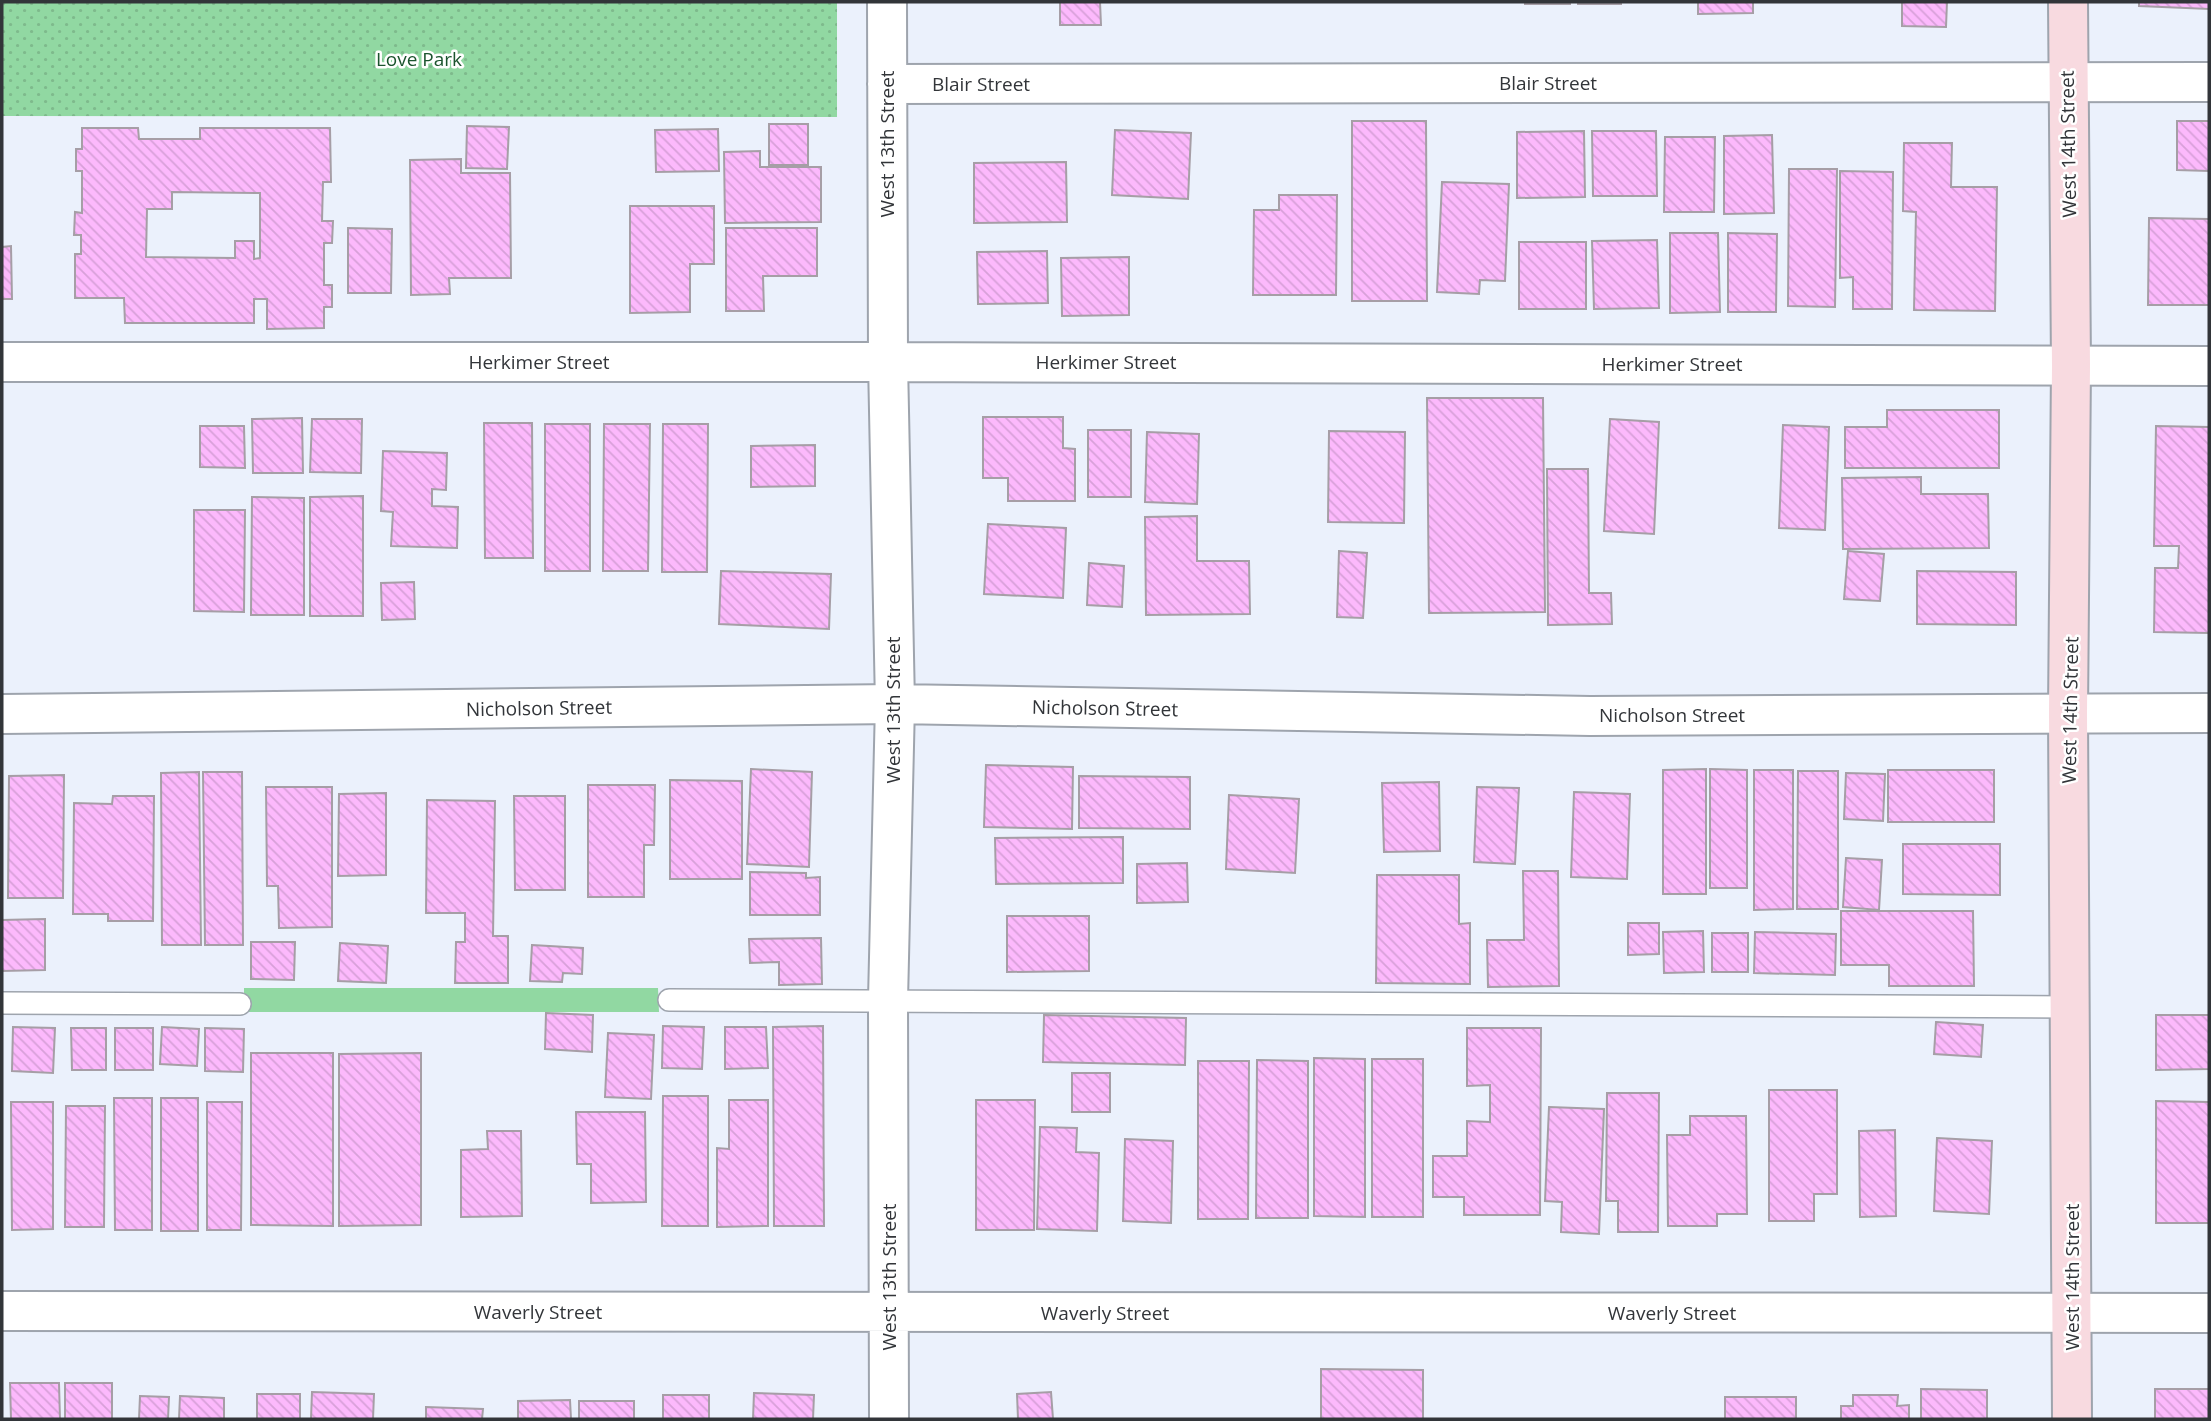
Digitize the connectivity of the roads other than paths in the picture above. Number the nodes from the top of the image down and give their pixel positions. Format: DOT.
graph roads {
  1 [pos="887,2"];
  2 [pos="2068,2"];
  3 [pos="2209,82"];
  4 [pos="2067,83"];
  5 [pos="887,84"];
  6 [pos="2,362"];
  7 [pos="888,362"];
  8 [pos="2071,366"];
  9 [pos="2209,366"];
  10 [pos="895,705"];
  11 [pos="2068,713"];
  12 [pos="2209,713"];
  13 [pos="2,714"];
  14 [pos="669,1000"];
  15 [pos="888,1000"];
  16 [pos="2,1003"];
  17 [pos="240,1004"];
  18 [pos="2070,1007"];
  19 [pos="2,1311"];
  20 [pos="889,1313"];
  21 [pos="2072,1313"];
  22 [pos="2209,1313"];
  23 [pos="889,1419"];
  24 [pos="2072,1419"];
  1 -- 5 [label="street, West 13th Street"];
  2 -- 4 [label="street, West 14th Street"];
  3 -- 4 [label="street, Blair Street"];
  4 -- 5 [label="street, Blair Street"];
  4 -- 8 [label="street, West 14th Street"];
  5 -- 7 [label="street, West 13th Street"];
  6 -- 7 [label="street, Herkimer Street"];
  7 -- 8 [label="street, Herkimer Street"];
  7 -- 10 [label="street, West 13th Street"];
  8 -- 9 [label="street, Herkimer Street"];
  8 -- 11 [label="street, West 14th Street"];
  10 -- 11 [label="street, Nicholson Street"];
  10 -- 13 [label="street, Nicholson Street"];
  10 -- 15 [label="street, West 13th Street"];
  11 -- 12 [label="street, Nicholson Street"];
  11 -- 18 [label="street, West 14th Street"];
  14 -- 15 [label="lane"];
  15 -- 18 [label="lane"];
  15 -- 20 [label="street, West 13th Street"];
  16 -- 17 [label="lane"];
  18 -- 21 [label="street, West 14th Street"];
  19 -- 20 [label="street, Waverly Street"];
  20 -- 21 [label="street, Waverly Street"];
  20 -- 23 [label="street, West 13th Street"];
  21 -- 22 [label="street, Waverly Street"];
  21 -- 24 [label="street, West 14th Street"];
}
